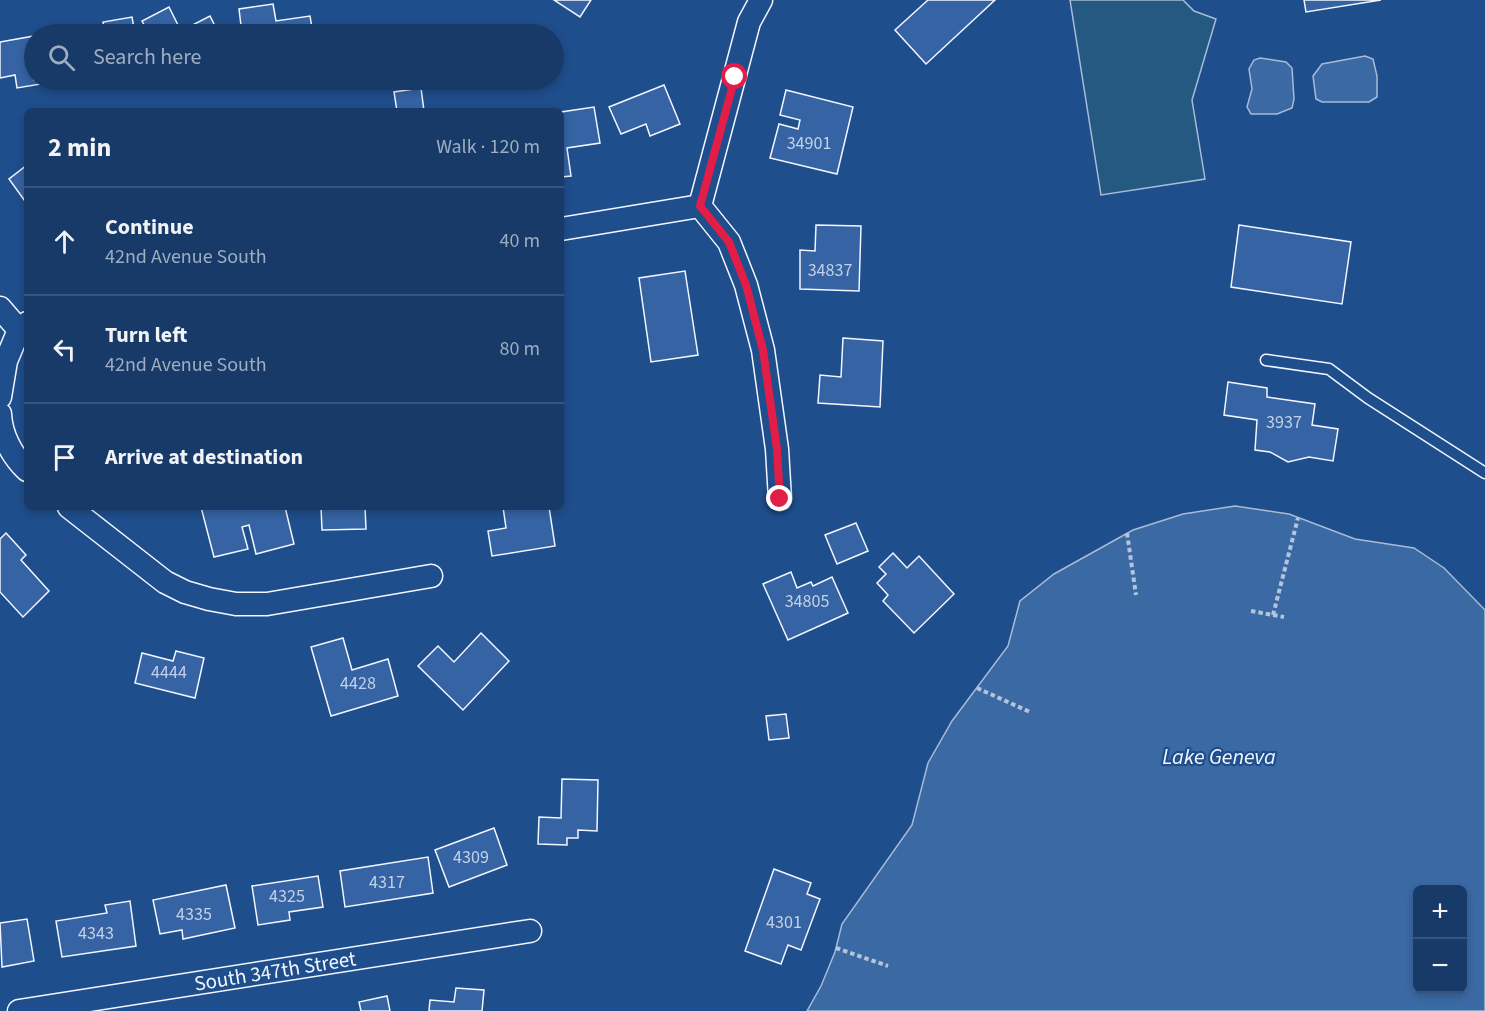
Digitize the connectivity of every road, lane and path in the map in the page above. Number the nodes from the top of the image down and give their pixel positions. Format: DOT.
graph roads {
  1 [pos="761,0"];
  2 [pos="700,206"];
  3 [pos="564,229"];
  4 [pos="0,308"];
  5 [pos="23,326"];
  6 [pos="1266,360"];
  7 [pos="0,397"];
  8 [pos="0,414"];
  9 [pos="24,466"];
  10 [pos="1485,473"];
  11 [pos="780,499"];
  12 [pos="73,510"];
  13 [pos="1298,518"];
  14 [pos="1127,533"];
  15 [pos="431,576"];
  16 [pos="1136,596"];
  17 [pos="1251,611"];
  18 [pos="1273,615"];
  19 [pos="1284,617"];
  20 [pos="977,688"];
  21 [pos="1030,712"];
  22 [pos="530,931"];
  23 [pos="836,948"];
  24 [pos="888,966"];
  25 [pos="20,1011"];
  1 -- 2 [label="street"];
  2 -- 3 [label="street"];
  2 -- 11 [label="street"];
  4 -- 5 [label="street"];
  5 -- 7 [label="street"];
  6 -- 10 [label="lane"];
  8 -- 9 [label="street"];
  12 -- 15 [label="street"];
  13 -- 18 [label="path"];
  14 -- 16 [label="path"];
  17 -- 18 [label="path"];
  18 -- 19 [label="path"];
  20 -- 21 [label="path"];
  22 -- 25 [label="street, South 347th Street"];
  23 -- 24 [label="path"];
}
